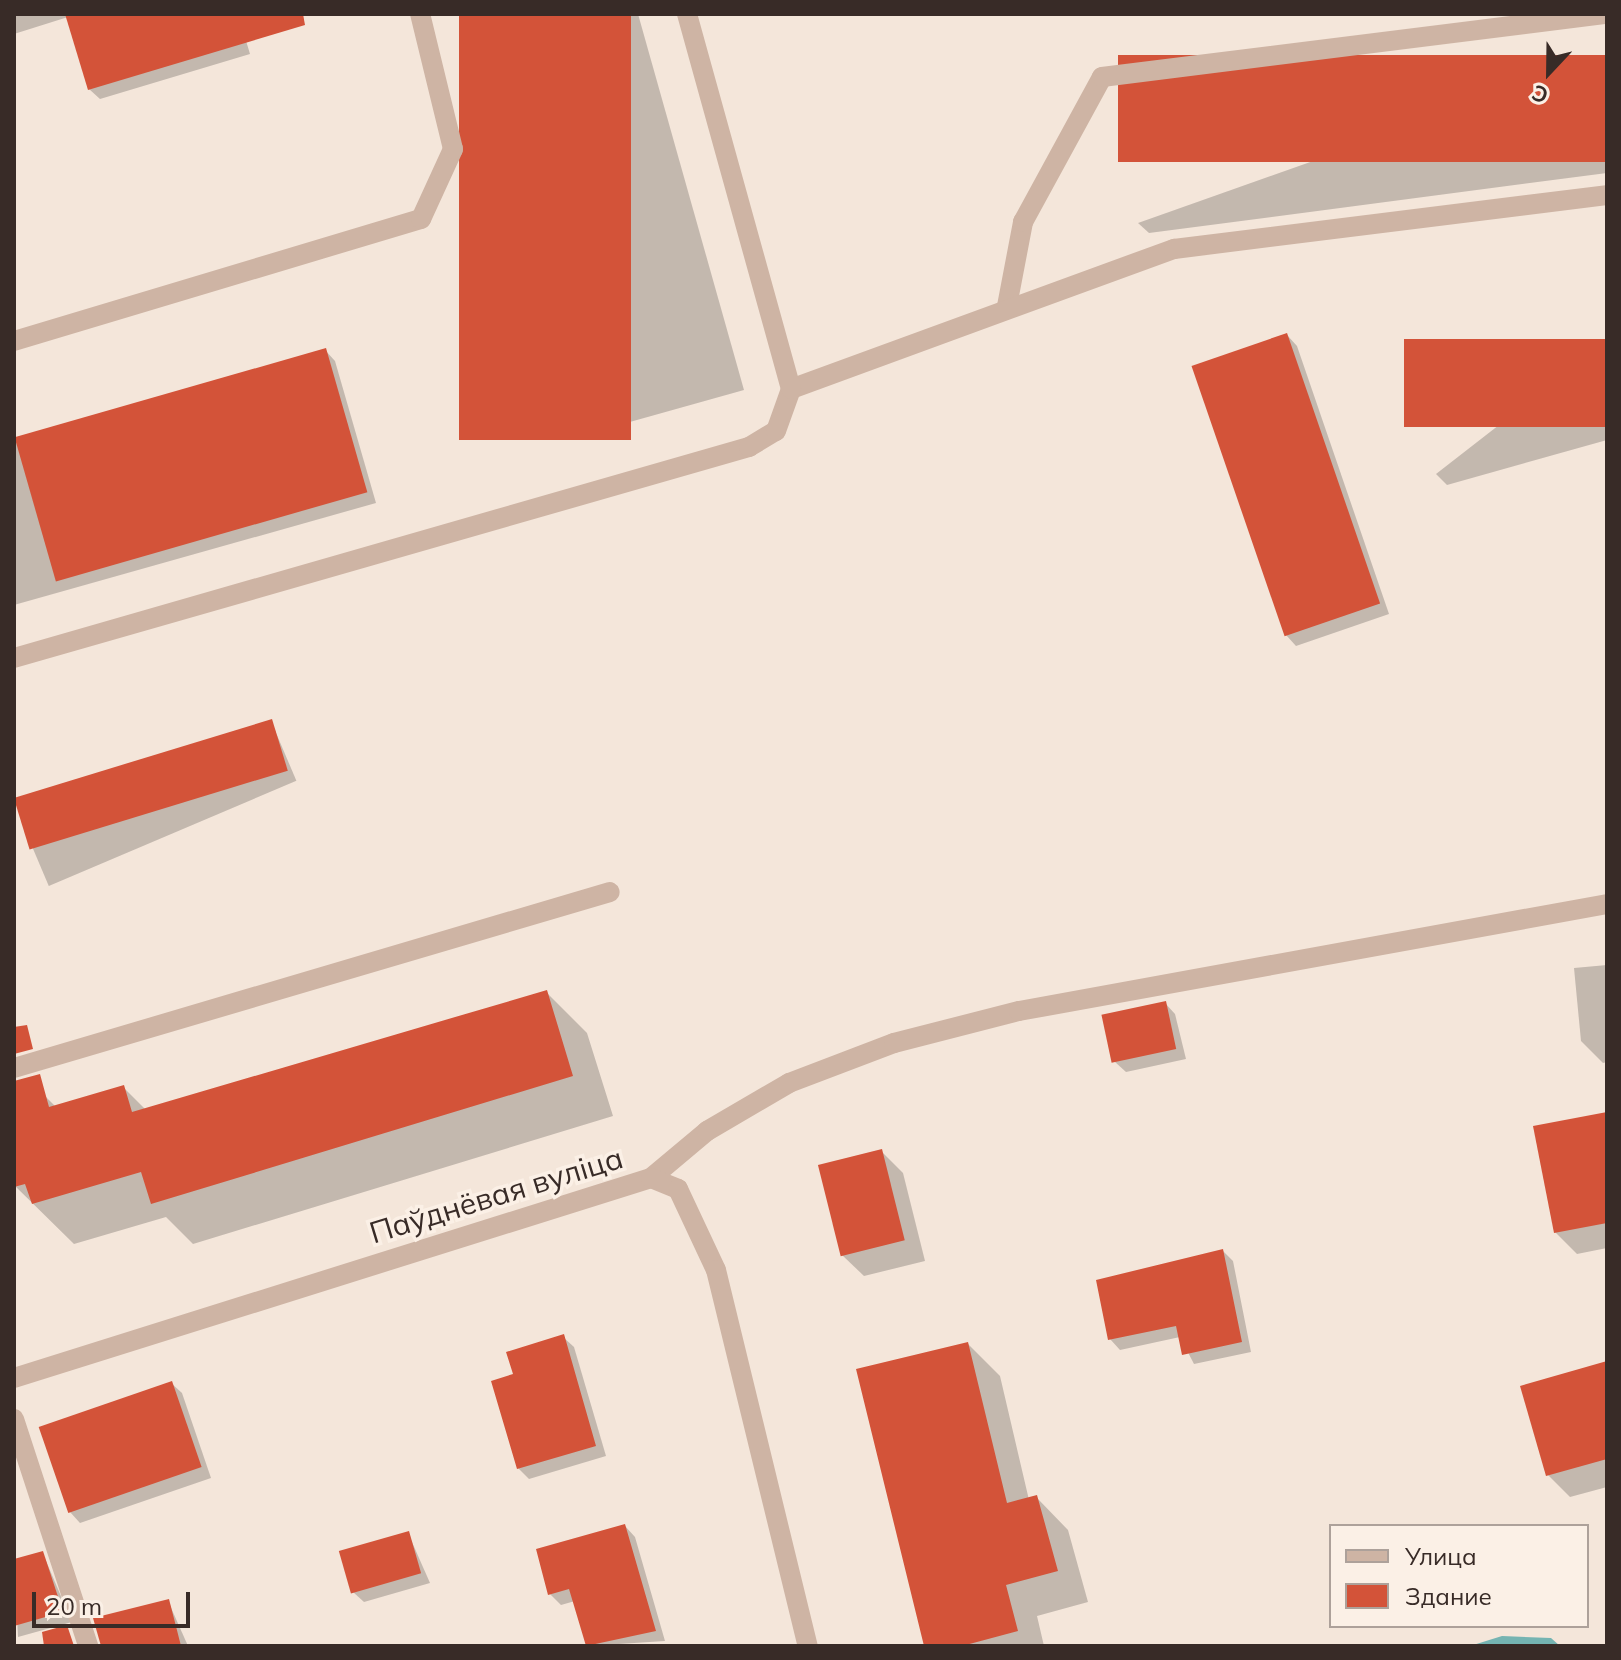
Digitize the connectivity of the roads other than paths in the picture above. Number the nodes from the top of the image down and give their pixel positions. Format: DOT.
graph roads {
  1 [pos="420,14"];
  2 [pos="687,14"];
  3 [pos="1606,14"];
  4 [pos="1607,195"];
  5 [pos="1007,306"];
  6 [pos="14,341"];
  7 [pos="791,389"];
  8 [pos="14,658"];
  9 [pos="610,892"];
  10 [pos="1607,904"];
  11 [pos="14,1068"];
  12 [pos="651,1178"];
  13 [pos="14,1376"];
  14 [pos="14,1419"];
  15 [pos="88,1646"];
  16 [pos="808,1646"];
  1 -- 6 [label="street"];
  2 -- 7 [label="street"];
  3 -- 5 [label="street"];
  4 -- 5 [label="street"];
  5 -- 7 [label="street"];
  7 -- 8 [label="street"];
  9 -- 11 [label="street"];
  10 -- 12 [label="street"];
  12 -- 13 [label="street, Паўднёвая вуліца"];
  12 -- 16 [label="street, Паўднёвая вуліца"];
  14 -- 15 [label="street"];
}
